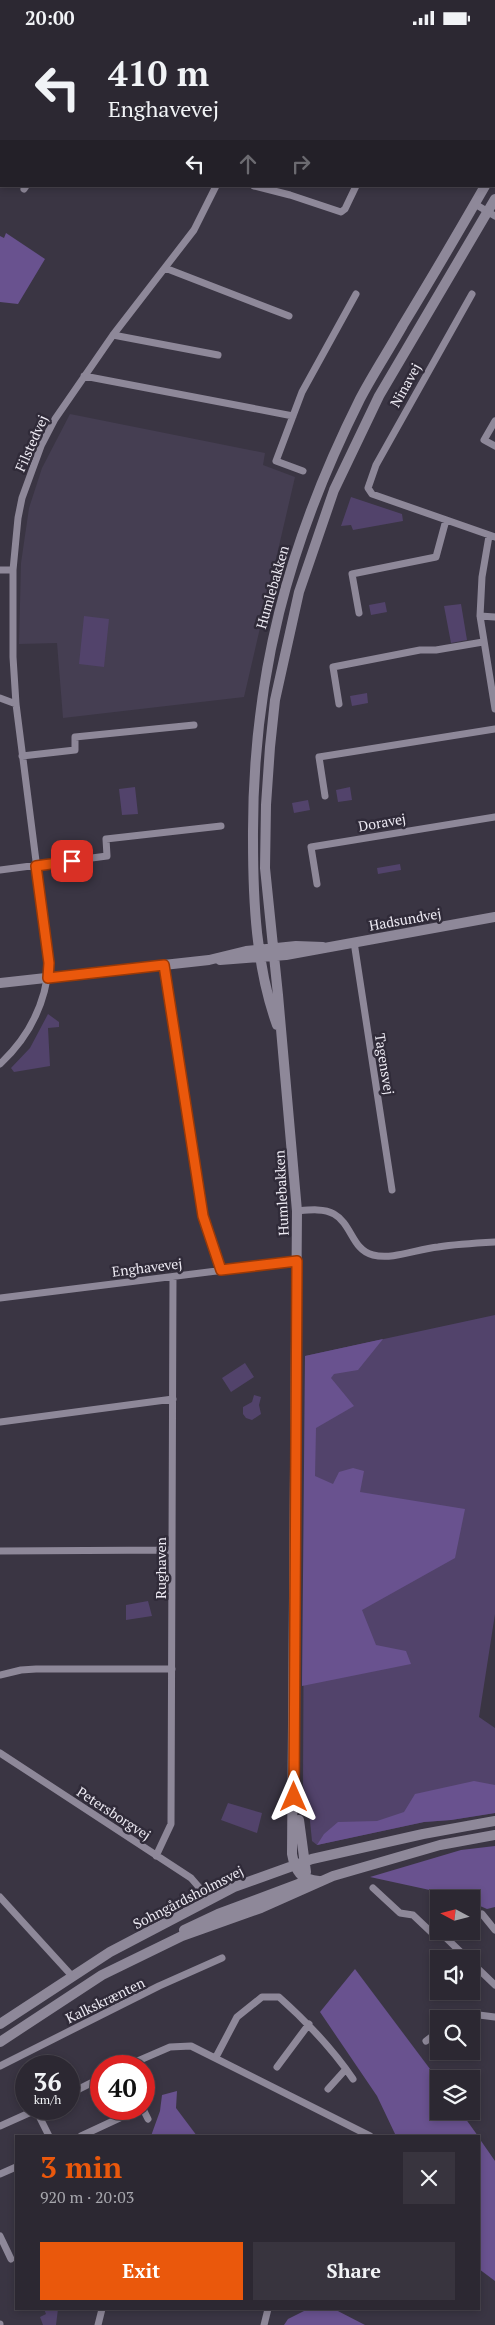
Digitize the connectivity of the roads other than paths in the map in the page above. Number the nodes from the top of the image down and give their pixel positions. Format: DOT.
graph roads {
  1 [pos="216,187"];
  2 [pos="258,187"];
  3 [pos="356,187"];
  4 [pos="484,187"];
  5 [pos="495,199"];
  6 [pos="475,204"];
  7 [pos="491,214"];
  8 [pos="165,268"];
  9 [pos="356,294"];
  10 [pos="472,294"];
  11 [pos="289,316"];
  12 [pos="113,335"];
  13 [pos="218,355"];
  14 [pos="84,375"];
  15 [pos="293,415"];
  16 [pos="495,421"];
  17 [pos="495,445"];
  18 [pos="303,471"];
  19 [pos="446,520"];
  20 [pos="492,536"];
  21 [pos="0,570"];
  22 [pos="13,571"];
  23 [pos="359,613"];
  24 [pos="480,616"];
  25 [pos="495,617"];
  26 [pos="483,642"];
  27 [pos="0,698"];
  28 [pos="16,704"];
  29 [pos="339,704"];
  30 [pos="495,709"];
  31 [pos="194,725"];
  32 [pos="495,729"];
  33 [pos="22,756"];
  34 [pos="325,796"];
  35 [pos="495,817"];
  36 [pos="221,826"];
  37 [pos="36,866"];
  38 [pos="0,870"];
  39 [pos="317,883"];
  40 [pos="494,917"];
  41 [pos="354,942"];
  42 [pos="273,953"];
  43 [pos="261,954"];
  44 [pos="164,965"];
  45 [pos="48,978"];
  46 [pos="0,983"];
  47 [pos="281,1038"];
  48 [pos="0,1064"];
  49 [pos="392,1190"];
  50 [pos="297,1211"];
  51 [pos="495,1242"];
  52 [pos="297,1261"];
  53 [pos="221,1270"];
  54 [pos="173,1277"];
  55 [pos="0,1298"];
  56 [pos="173,1399"];
  57 [pos="0,1422"];
  58 [pos="172,1550"];
  59 [pos="0,1551"];
  60 [pos="172,1669"];
  61 [pos="0,1675"];
  62 [pos="0,1753"];
  63 [pos="294,1797"];
  64 [pos="495,1821"];
  65 [pos="495,1835"];
  66 [pos="156,1856"];
  67 [pos="305,1861"];
  68 [pos="294,1865"];
  69 [pos="304,1879"];
  70 [pos="319,1881"];
  71 [pos="374,1888"];
  72 [pos="0,1897"];
  73 [pos="210,1900"];
  74 [pos="482,1914"];
  75 [pos="495,1930"];
  76 [pos="459,1950"];
  77 [pos="222,1959"];
  78 [pos="118,1966"];
  79 [pos="480,1971"];
  80 [pos="72,1976"];
  81 [pos="495,1985"];
  82 [pos="480,2015"];
  83 [pos="495,2017"];
  84 [pos="0,2024"];
  85 [pos="309,2024"];
  86 [pos="430,2038"];
  87 [pos="426,2041"];
  88 [pos="0,2042"];
  89 [pos="151,2055"];
  90 [pos="216,2057"];
  91 [pos="0,2066"];
  92 [pos="277,2067"];
  93 [pos="346,2069"];
  94 [pos="354,2079"];
  95 [pos="328,2089"];
  96 [pos="15,2120"];
  97 [pos="42,2120"];
  98 [pos="117,2120"];
  99 [pos="0,2127"];
  100 [pos="49,2135"];
  101 [pos="83,2135"];
  102 [pos="368,2135"];
  103 [pos="15,2168"];
  104 [pos="0,2175"];
  105 [pos="0,2236"];
  106 [pos="11,2259"];
  107 [pos="102,2310"];
  108 [pos="268,2310"];
  109 [pos="98,2325"];
  110 [pos="264,2325"];
  1 -- 8 [label="street, Filstedvej"];
  2 -- 3 [label="street"];
  4 -- 6 [label="street, Humlebakken"];
  5 -- 7 [label="street, Humlebakken"];
  6 -- 7 [label="street"];
  6 -- 43 [label="street, Humlebakken"];
  7 -- 42 [label="street, Humlebakken"];
  8 -- 11 [label="street"];
  8 -- 12 [label="street, Filstedvej"];
  9 -- 15 [label="street"];
  10 -- 19 [label="street, Ninavej"];
  12 -- 13 [label="street"];
  12 -- 14 [label="street, Filstedvej"];
  14 -- 15 [label="street"];
  14 -- 22 [label="street, Filstedvej"];
  15 -- 18 [label="street"];
  16 -- 17 [label="street"];
  19 -- 20 [label="street"];
  19 -- 23 [label="street"];
  20 -- 24 [label="street"];
  21 -- 22 [label="street"];
  22 -- 28 [label="street, Filstedvej"];
  24 -- 25 [label="street"];
  24 -- 26 [label="street"];
  26 -- 29 [label="street"];
  26 -- 30 [label="street"];
  27 -- 28 [label="street"];
  28 -- 33 [label="street, Filstedvej"];
  31 -- 33 [label="street"];
  32 -- 34 [label="street"];
  33 -- 37 [label="street, Filstedvej"];
  35 -- 39 [label="street, Doravej"];
  36 -- 37 [label="street"];
  37 -- 38 [label="street"];
  37 -- 45 [label="street, Filstedvej"];
  40 -- 41 [label="street, Hadsundvej"];
  41 -- 42 [label="street, Hadsundvej"];
  41 -- 49 [label="street, Tagensvej"];
  42 -- 43 [label="street, Hadsundvej"];
  42 -- 47 [label="street, Humlebakken"];
  43 -- 44 [label="street, Hadsundvej"];
  43 -- 47 [label="street, Humlebakken"];
  44 -- 45 [label="street, Hadsundvej"];
  44 -- 53 [label="street"];
  45 -- 46 [label="street, Hadsundvej"];
  45 -- 48 [label="street, Filstedvej"];
  47 -- 50 [label="street, Humlebakken"];
  50 -- 51 [label="street"];
  50 -- 52 [label="street, Humlebakken"];
  52 -- 53 [label="street, Enghavevej"];
  52 -- 63 [label="street, Humlebakken"];
  53 -- 54 [label="street, Enghavevej"];
  54 -- 55 [label="street, Enghavevej"];
  54 -- 56 [label="street, Rughaven"];
  56 -- 57 [label="street"];
  56 -- 58 [label="street, Rughaven"];
  58 -- 59 [label="street"];
  58 -- 60 [label="street, Rughaven"];
  60 -- 61 [label="street"];
  60 -- 66 [label="street, Rughaven"];
  62 -- 66 [label="street, Petersborgvej"];
  63 -- 67 [label="street, Humlebakken"];
  63 -- 68 [label="street, Humlebakken"];
  64 -- 67 [label="street, Sohngårdsholmsvej"];
  65 -- 70 [label="street"];
  66 -- 73 [label="street, Petersborgvej"];
  67 -- 68 [label="street, Sohngårdsholmsvej"];
  67 -- 69 [label="street, Humlebakken"];
  68 -- 69 [label="street"];
  68 -- 73 [label="street, Sohngårdsholmsvej"];
  69 -- 70 [label="street"];
  69 -- 78 [label="street"];
  70 -- 78 [label="street"];
  71 -- 76 [label="street"];
  72 -- 80 [label="street"];
  73 -- 80 [label="street, Sohngårdsholmsvej"];
  74 -- 75 [label="street"];
  77 -- 91 [label="street, Kalkskrænten"];
  78 -- 88 [label="street"];
  79 -- 81 [label="street"];
  80 -- 84 [label="street, Sohngårdsholmsvej"];
  82 -- 83 [label="street"];
  85 -- 90 [label="street"];
  85 -- 92 [label="street"];
  85 -- 93 [label="street"];
  86 -- 87 [label="street"];
  89 -- 90 [label="street"];
  90 -- 102 [label="street"];
  93 -- 94 [label="street"];
  93 -- 95 [label="street"];
  96 -- 99 [label="street"];
  97 -- 100 [label="street"];
  98 -- 101 [label="street"];
  103 -- 104 [label="street"];
  105 -- 106 [label="street"];
  107 -- 109 [label="street"];
  108 -- 110 [label="street"];
}
